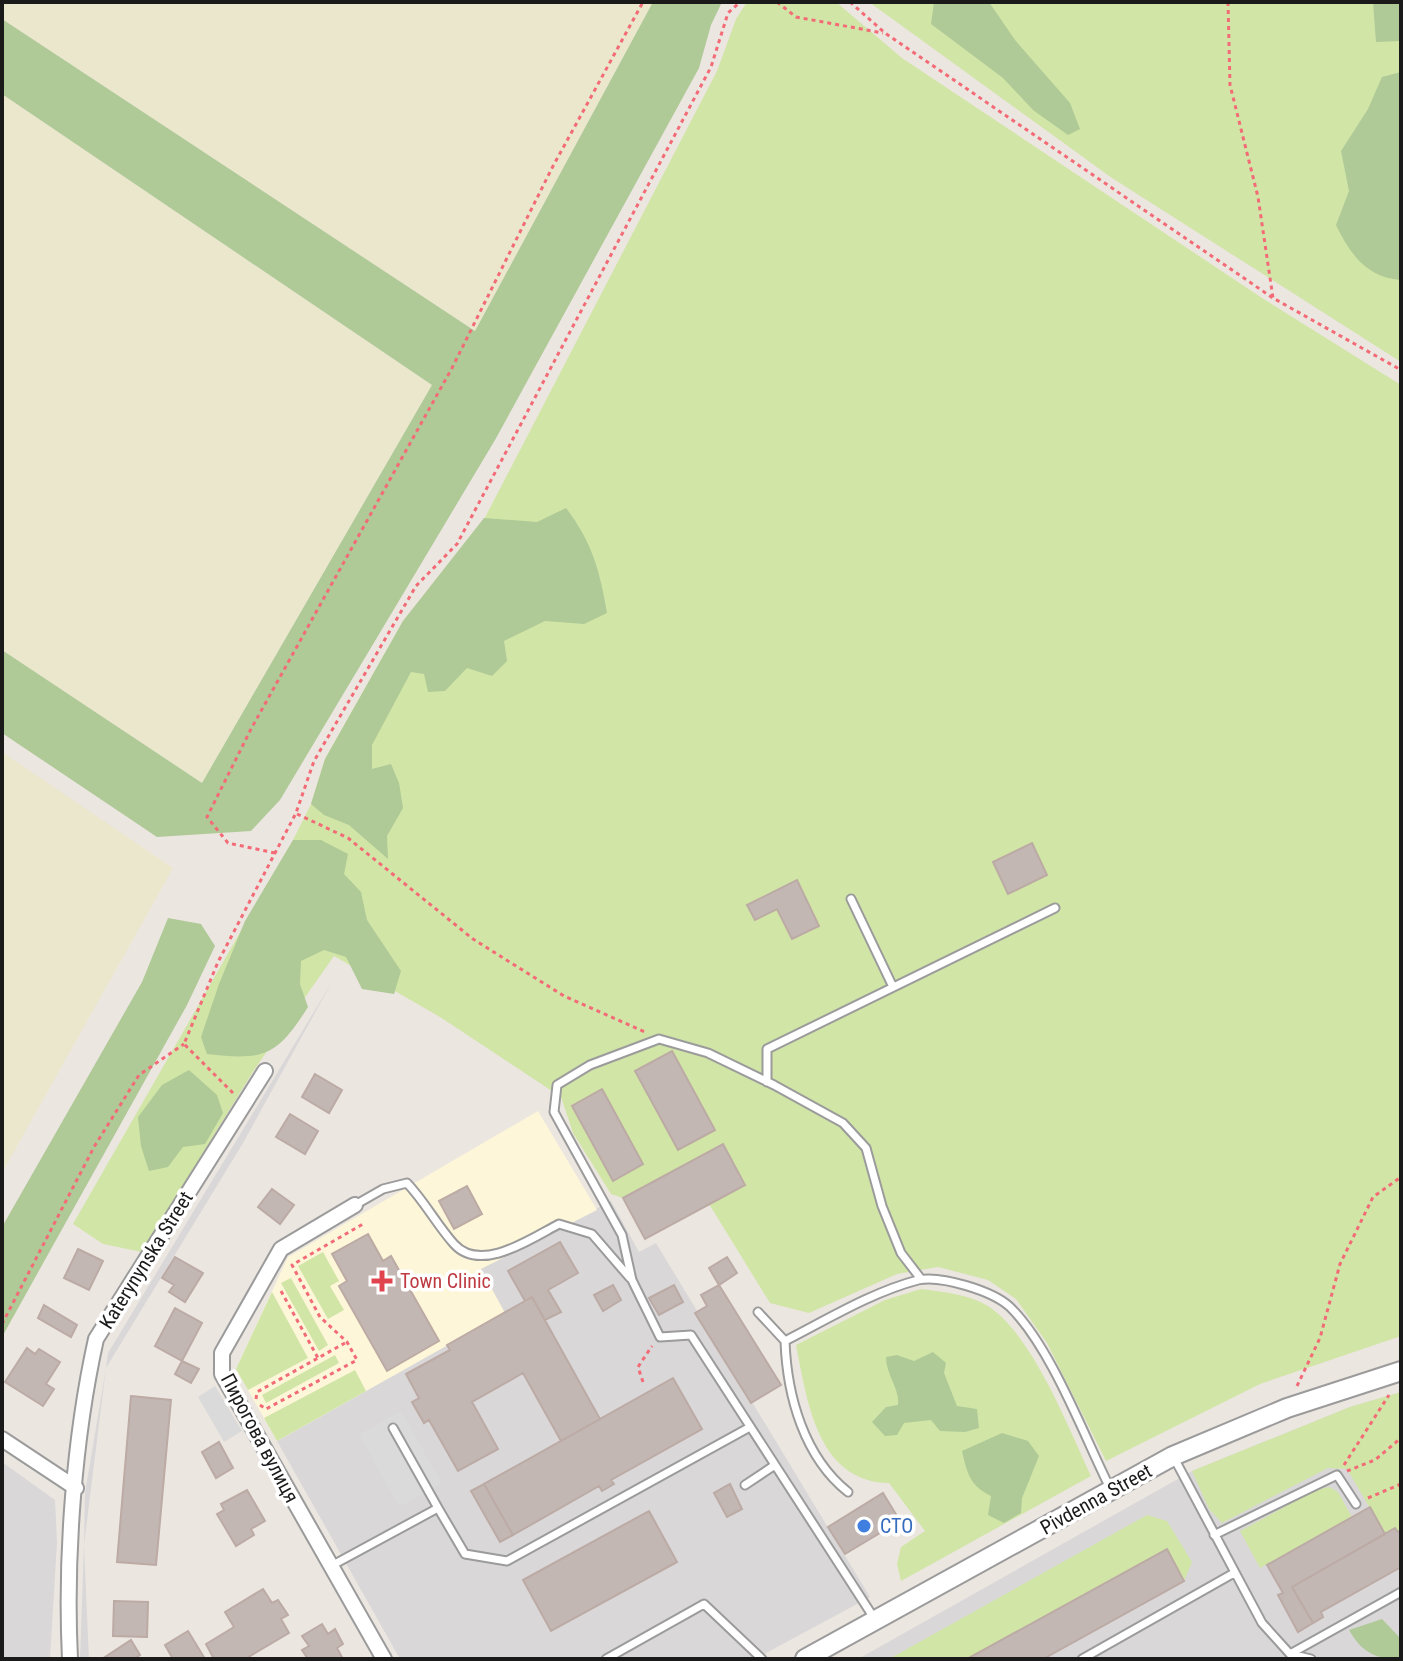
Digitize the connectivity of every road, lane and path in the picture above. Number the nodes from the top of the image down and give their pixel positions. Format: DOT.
graph roads {
  1 [pos="643,2"];
  2 [pos="740,2"];
  3 [pos="777,2"];
  4 [pos="850,2"];
  5 [pos="1228,2"];
  6 [pos="885,33"];
  7 [pos="1273,298"];
  8 [pos="1401,370"];
  9 [pos="296,813"];
  10 [pos="275,853"];
  11 [pos="851,899"];
  12 [pos="1055,908"];
  13 [pos="893,987"];
  14 [pos="659,1039"];
  15 [pos="184,1044"];
  16 [pos="265,1071"];
  17 [pos="767,1082"];
  18 [pos="244,1105"];
  19 [pos="1401,1177"];
  20 [pos="355,1205"];
  21 [pos="363,1224"];
  22 [pos="921,1279"];
  23 [pos="632,1280"];
  24 [pos="281,1291"];
  25 [pos="758,1312"];
  26 [pos="2,1324"];
  27 [pos="660,1337"];
  28 [pos="785,1341"];
  29 [pos="347,1342"];
  30 [pos="318,1358"];
  31 [pos="1400,1371"];
  32 [pos="643,1382"];
  33 [pos="1287,1408"];
  34 [pos="750,1427"];
  35 [pos="393,1428"];
  36 [pos="1401,1438"];
  37 [pos="2,1439"];
  38 [pos="1173,1456"];
  39 [pos="775,1465"];
  40 [pos="1337,1475"];
  41 [pos="1401,1484"];
  42 [pos="745,1485"];
  43 [pos="76,1488"];
  44 [pos="1111,1490"];
  45 [pos="848,1492"];
  46 [pos="1356,1504"];
  47 [pos="438,1508"];
  48 [pos="1214,1535"];
  49 [pos="331,1566"];
  50 [pos="1234,1573"];
  51 [pos="1401,1592"];
  52 [pos="875,1620"];
  53 [pos="1290,1654"];
  54 [pos="70,1659"];
  55 [pos="384,1659"];
  56 [pos="606,1659"];
  57 [pos="762,1659"];
  58 [pos="805,1659"];
  59 [pos="1082,1659"];
  60 [pos="1311,1659"];
  1 -- 10 [label="path"];
  2 -- 9 [label="path"];
  3 -- 6 [label="path"];
  4 -- 6 [label="path"];
  5 -- 7 [label="path"];
  6 -- 7 [label="path"];
  7 -- 8 [label="path"];
  9 -- 10 [label="path"];
  9 -- 14 [label="path"];
  10 -- 15 [label="path"];
  11 -- 13 [label="lane"];
  12 -- 13 [label="lane"];
  13 -- 17 [label="lane"];
  14 -- 17 [label="lane"];
  14 -- 23 [label="lane"];
  15 -- 18 [label="path"];
  15 -- 26 [label="path"];
  16 -- 18 [label="street, Katerynynska Street"];
  17 -- 22 [label="lane"];
  18 -- 43 [label="street, Katerynynska Street"];
  19 -- 33 [label="path"];
  20 -- 23 [label="lane"];
  20 -- 49 [label="street, Пирогова вулиця"];
  21 -- 29 [label="path"];
  22 -- 28 [label="lane"];
  22 -- 44 [label="lane"];
  23 -- 27 [label="lane"];
  24 -- 30 [label="path"];
  25 -- 28 [label="lane"];
  27 -- 32 [label="path"];
  27 -- 34 [label="lane"];
  28 -- 45 [label="lane"];
  29 -- 30 [label="path"];
  29 -- 30 [label="path"];
  31 -- 33 [label="street, Pivdenna Street"];
  31 -- 40 [label="path"];
  33 -- 38 [label="street, Pivdenna Street"];
  34 -- 39 [label="lane"];
  34 -- 47 [label="lane"];
  35 -- 47 [label="lane"];
  36 -- 40 [label="path"];
  37 -- 43 [label="street"];
  38 -- 44 [label="street, Pivdenna Street"];
  38 -- 48 [label="lane"];
  39 -- 42 [label="lane"];
  39 -- 52 [label="lane"];
  40 -- 46 [label="lane"];
  40 -- 48 [label="lane"];
  41 -- 46 [label="path"];
  43 -- 54 [label="street, Katerynynska Street"];
  44 -- 52 [label="street, Pivdenna Street"];
  47 -- 49 [label="lane"];
  48 -- 50 [label="lane"];
  49 -- 55 [label="street, Пирогова вулиця"];
  50 -- 53 [label="lane"];
  50 -- 59 [label="lane"];
  51 -- 53 [label="lane"];
  52 -- 58 [label="street, Pivdenna Street"];
  53 -- 60 [label="lane"];
  56 -- 57 [label="lane"];
}
